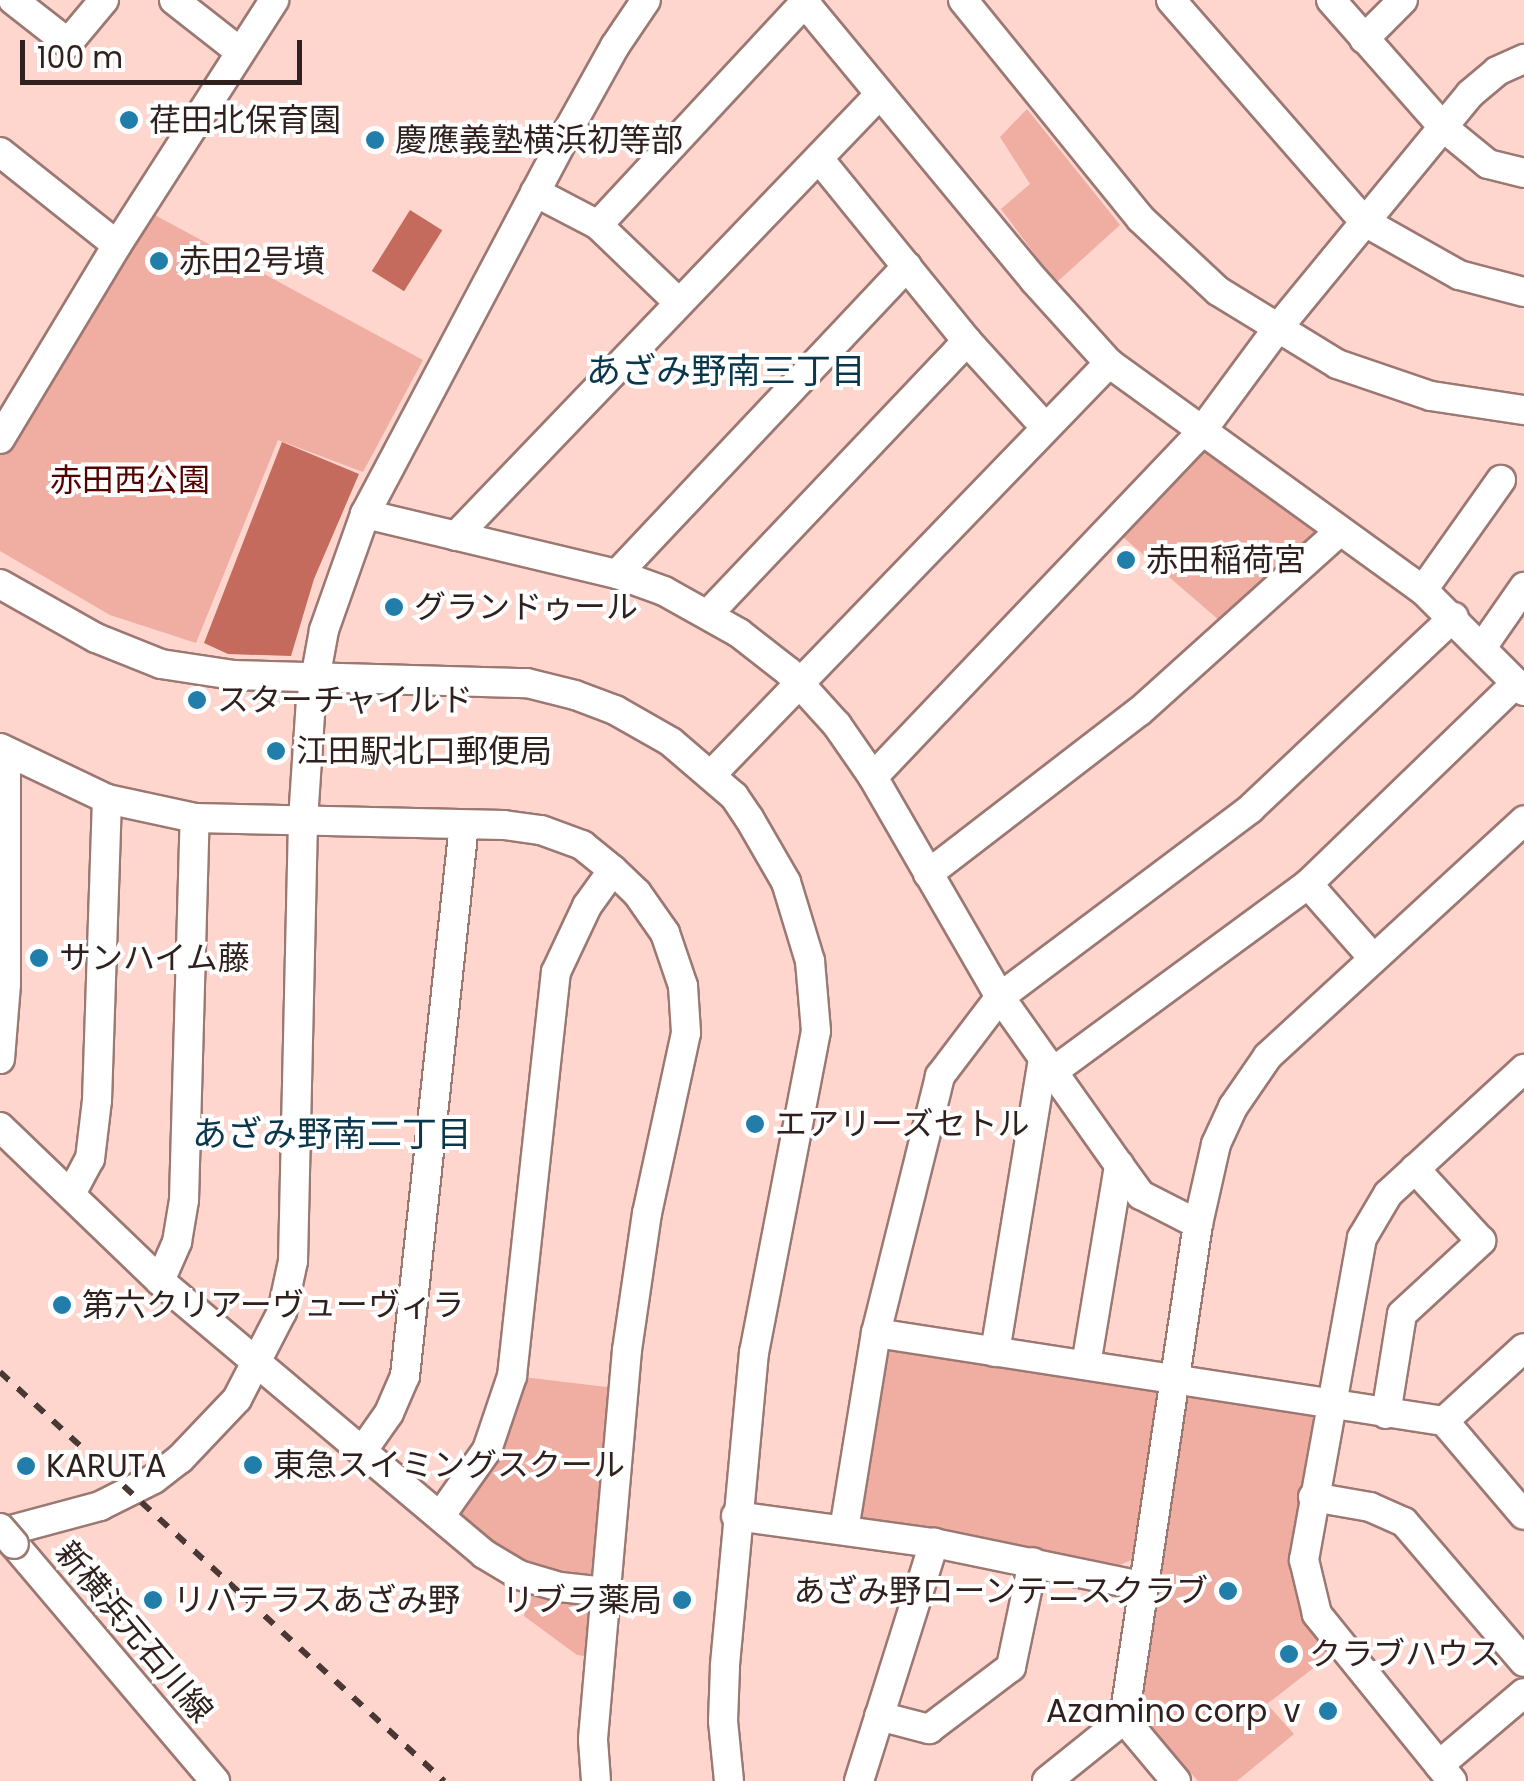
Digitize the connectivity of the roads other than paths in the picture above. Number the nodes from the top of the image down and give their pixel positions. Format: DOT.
graph roads {
  1 [pos="13,0"];
  2 [pos="104,0"];
  3 [pos="174,0"];
  4 [pos="274,0"];
  5 [pos="646,0"];
  6 [pos="962,0"];
  7 [pos="1172,0"];
  8 [pos="1331,0"];
  9 [pos="1402,0"];
  10 [pos="805,1"];
  11 [pos="1364,39"];
  12 [pos="239,51"];
  13 [pos="1524,59"];
  14 [pos="880,94"];
  15 [pos="1444,128"];
  16 [pos="0,152"];
  17 [pos="820,160"];
  18 [pos="1524,173"];
  19 [pos="535,192"];
  20 [pos="1365,222"];
  21 [pos="598,225"];
  22 [pos="117,246"];
  23 [pos="906,266"];
  24 [pos="1524,292"];
  25 [pos="679,303"];
  26 [pos="1276,329"];
  27 [pos="967,342"];
  28 [pos="1109,363"];
  29 [pos="1524,410"];
  30 [pos="1044,426"];
  31 [pos="1200,432"];
  32 [pos="0,439"];
  33 [pos="1501,480"];
  34 [pos="365,514"];
  35 [pos="1340,531"];
  36 [pos="456,536"];
  37 [pos="617,574"];
  38 [pos="0,584"];
  39 [pos="1524,587"];
  40 [pos="1423,590"];
  41 [pos="708,613"];
  42 [pos="1454,617"];
  43 [pos="1483,646"];
  44 [pos="315,674"];
  45 [pos="802,684"];
  46 [pos="1520,688"];
  47 [pos="3,750"];
  48 [pos="711,775"];
  49 [pos="872,777"];
  50 [pos="107,799"];
  51 [pos="195,818"];
  52 [pos="303,820"];
  53 [pos="1524,820"];
  54 [pos="464,825"];
  55 [pos="614,870"];
  56 [pos="928,874"];
  57 [pos="1308,884"];
  58 [pos="1373,958"];
  59 [pos="1000,997"];
  60 [pos="0,1059"];
  61 [pos="1047,1066"];
  62 [pos="1524,1069"];
  63 [pos="0,1127"];
  64 [pos="1119,1165"];
  65 [pos="1415,1169"];
  66 [pos="71,1194"];
  67 [pos="1198,1224"];
  68 [pos="160,1281"];
  69 [pos="876,1333"];
  70 [pos="1524,1348"];
  71 [pos="995,1352"];
  72 [pos="260,1362"];
  73 [pos="1086,1365"];
  74 [pos="1174,1381"];
  75 [pos="1329,1404"];
  76 [pos="1386,1414"];
  77 [pos="1444,1421"];
  78 [pos="363,1450"];
  79 [pos="1313,1497"];
  80 [pos="1524,1515"];
  81 [pos="440,1516"];
  82 [pos="736,1516"];
  83 [pos="844,1530"];
  84 [pos="5,1535"];
  85 [pos="934,1543"];
  86 [pos="1033,1562"];
  87 [pos="1140,1586"];
  88 [pos="606,1592"];
  89 [pos="1524,1662"];
  90 [pos="1524,1693"];
  91 [pos="879,1716"];
  92 [pos="1124,1720"];
  93 [pos="1446,1773"];
  94 [pos="215,1781"];
  95 [pos="596,1781"];
  96 [pos="729,1781"];
  97 [pos="859,1781"];
  98 [pos="1047,1781"];
  99 [pos="1176,1781"];
  1 -- 2 [label="street"];
  3 -- 12 [label="street"];
  4 -- 12 [label="street"];
  5 -- 19 [label="street"];
  6 -- 26 [label="street"];
  7 -- 20 [label="street"];
  8 -- 11 [label="street"];
  9 -- 11 [label="street"];
  10 -- 14 [label="street"];
  10 -- 21 [label="street"];
  11 -- 15 [label="street"];
  12 -- 22 [label="street"];
  13 -- 15 [label="street"];
  14 -- 17 [label="street"];
  14 -- 28 [label="street"];
  15 -- 18 [label="street"];
  15 -- 20 [label="street"];
  16 -- 22 [label="street"];
  17 -- 23 [label="street"];
  17 -- 25 [label="street"];
  19 -- 21 [label="street"];
  19 -- 34 [label="street"];
  20 -- 24 [label="street"];
  20 -- 26 [label="street"];
  21 -- 25 [label="street"];
  22 -- 32 [label="street"];
  23 -- 27 [label="street"];
  23 -- 37 [label="street"];
  25 -- 36 [label="street"];
  26 -- 29 [label="street"];
  26 -- 31 [label="street"];
  27 -- 30 [label="street"];
  27 -- 41 [label="street"];
  28 -- 30 [label="street"];
  28 -- 31 [label="street"];
  30 -- 45 [label="street"];
  31 -- 35 [label="street"];
  31 -- 49 [label="street"];
  33 -- 40 [label="street"];
  34 -- 36 [label="street"];
  34 -- 44 [label="street"];
  35 -- 40 [label="street"];
  35 -- 56 [label="street"];
  36 -- 37 [label="street"];
  37 -- 41 [label="street"];
  38 -- 44 [label="street"];
  39 -- 43 [label="street"];
  40 -- 42 [label="street"];
  41 -- 45 [label="street"];
  42 -- 43 [label="street"];
  42 -- 59 [label="street"];
  43 -- 46 [label="street"];
  44 -- 48 [label="street"];
  44 -- 52 [label="street"];
  45 -- 48 [label="street"];
  45 -- 49 [label="street"];
  46 -- 57 [label="street"];
  47 -- 50 [label="street"];
  47 -- 60 [label="street"];
  48 -- 82 [label="street"];
  49 -- 56 [label="street"];
  50 -- 51 [label="street"];
  50 -- 66 [label="street"];
  51 -- 52 [label="street"];
  51 -- 68 [label="street"];
  52 -- 54 [label="street"];
  52 -- 72 [label="street"];
  53 -- 58 [label="street"];
  54 -- 55 [label="street"];
  54 -- 78 [label="street"];
  55 -- 81 [label="street"];
  55 -- 88 [label="street"];
  56 -- 59 [label="street"];
  57 -- 58 [label="street"];
  57 -- 61 [label="street"];
  58 -- 67 [label="street"];
  59 -- 61 [label="street"];
  59 -- 69 [label="street"];
  61 -- 64 [label="street"];
  61 -- 71 [label="street"];
  62 -- 65 [label="street"];
  63 -- 66 [label="street"];
  64 -- 67 [label="street"];
  64 -- 73 [label="street"];
  65 -- 75 [label="street"];
  65 -- 76 [label="street"];
  66 -- 68 [label="street"];
  67 -- 74 [label="street"];
  68 -- 72 [label="street"];
  69 -- 71 [label="street"];
  69 -- 83 [label="street"];
  70 -- 77 [label="street"];
  71 -- 73 [label="street"];
  72 -- 78 [label="street"];
  72 -- 84 [label="street"];
  73 -- 74 [label="street"];
  74 -- 75 [label="street"];
  74 -- 87 [label="street"];
  75 -- 76 [label="street"];
  75 -- 79 [label="street"];
  76 -- 77 [label="street"];
  77 -- 80 [label="street"];
  78 -- 81 [label="street"];
  79 -- 89 [label="street"];
  79 -- 93 [label="street"];
  81 -- 88 [label="street"];
  82 -- 83 [label="street"];
  82 -- 96 [label="street"];
  83 -- 85 [label="street"];
  84 -- 94 [label="street, 新横浜元石川線"];
  85 -- 86 [label="street"];
  85 -- 91 [label="street"];
  86 -- 87 [label="street"];
  86 -- 91 [label="street"];
  87 -- 92 [label="street"];
  88 -- 95 [label="street"];
  90 -- 93 [label="street"];
  91 -- 97 [label="street"];
  92 -- 98 [label="street"];
  92 -- 99 [label="street"];
}
